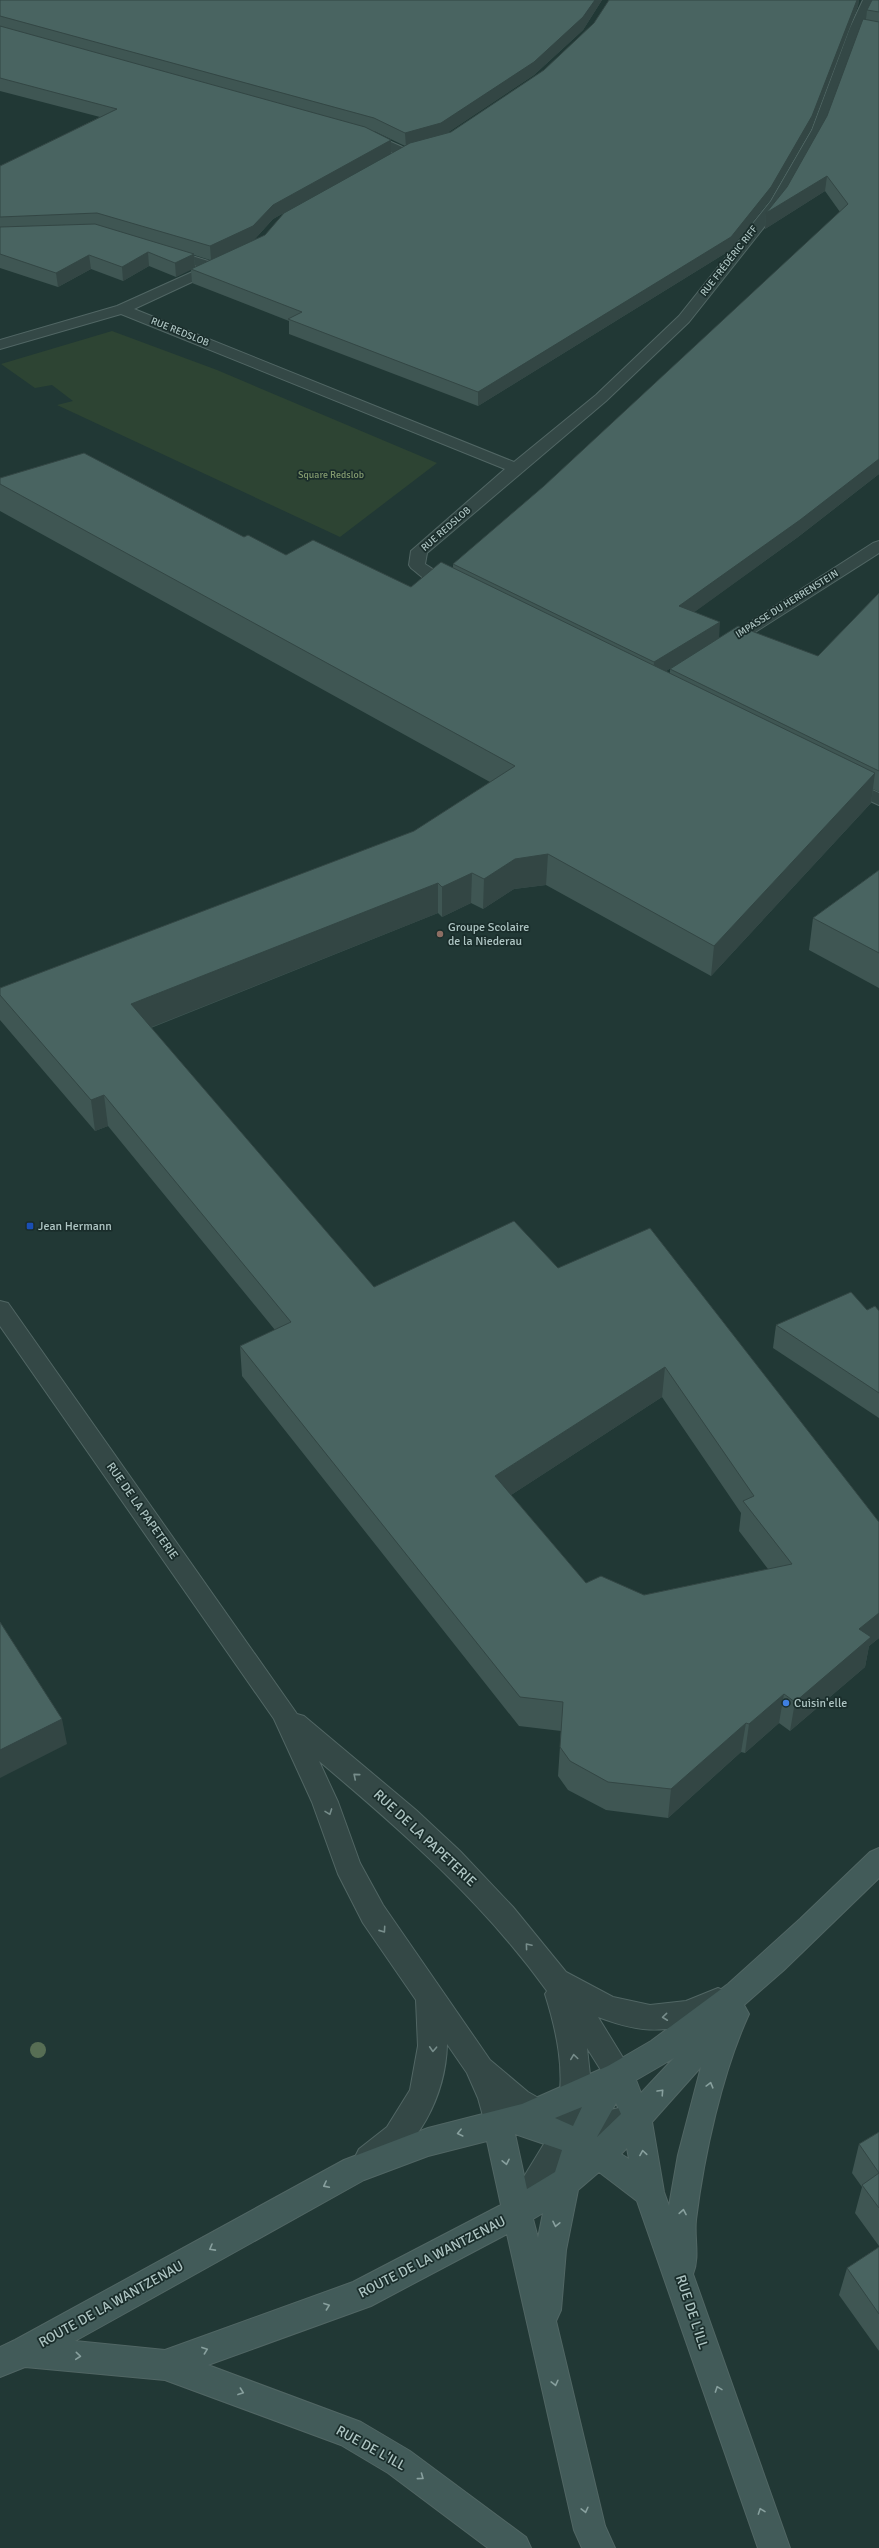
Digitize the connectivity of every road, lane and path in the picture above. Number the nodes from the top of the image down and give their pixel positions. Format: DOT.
graph roads {
  1 [pos="869,0"];
  2 [pos="856,28"];
  3 [pos="871,31"];
  4 [pos="355,132"];
  5 [pos="418,149"];
  6 [pos="404,153"];
  7 [pos="390,161"];
  8 [pos="156,249"];
  9 [pos="233,257"];
  10 [pos="213,267"];
  11 [pos="122,309"];
  12 [pos="0,345"];
  13 [pos="516,468"];
  14 [pos="879,546"];
  15 [pos="468,596"];
  16 [pos="710,653"];
  17 [pos="830,776"];
  18 [pos="879,800"];
  19 [pos="0,1309"];
  20 [pos="284,1713"];
  21 [pos="879,1860"];
  22 [pos="553,1976"];
  23 [pos="752,1981"];
  24 [pos="430,1996"];
  25 [pos="477,2064"];
  26 [pos="620,2074"];
  27 [pos="576,2096"];
  28 [pos="515,2118"];
  29 [pos="637,2118"];
  30 [pos="579,2137"];
  31 [pos="354,2170"];
  32 [pos="566,2181"];
  33 [pos="649,2192"];
  34 [pos="516,2213"];
  35 [pos="681,2279"];
  36 [pos="546,2345"];
  37 [pos="13,2357"];
  38 [pos="165,2364"];
  39 [pos="515,2548"];
  40 [pos="599,2548"];
  41 [pos="774,2548"];
  1 -- 2 [label="street, RUE FRÉDÉRIC RIFF"];
  2 -- 3 [label="street"];
  2 -- 13 [label="street, RUE FRÉDÉRIC RIFF"];
  4 -- 6 [label="street"];
  5 -- 6 [label="street"];
  6 -- 7 [label="street"];
  8 -- 10 [label="street"];
  9 -- 10 [label="street"];
  10 -- 11 [label="street"];
  11 -- 12 [label="street"];
  11 -- 13 [label="street, RUE REDSLOB"];
  13 -- 15 [label="street, RUE REDSLOB"];
  14 -- 16 [label="street, IMPASSE DU HERRENSTEIN"];
  17 -- 18 [label="street"];
  19 -- 20 [label="street, RUE DE LA PAPETERIE"];
  22 -- 20 [label="street, RUE DE LA PAPETERIE, one-way"];
  20 -- 24 [label="street, RUE DE LA PAPETERIE, one-way"];
  21 -- 23 [label="main road, ROUTE DE LA WANTZENAU"];
  23 -- 22 [label="street, RUE DE LA PAPETERIE, one-way"];
  22 -- 26 [label="street, RUE DE LA PAPETERIE"];
  27 -- 22 [label="street, RUE DE LA PAPETERIE, one-way"];
  23 -- 26 [label="main road, ROUTE DE LA WANTZENAU"];
  29 -- 23 [label="main road, ROUTE DE LA WANTZENAU, one-way"];
  35 -- 23 [label="main road, one-way"];
  24 -- 25 [label="street, RUE DE LA PAPETERIE"];
  24 -- 31 [label="street, RUE DE LA PAPETERIE, one-way"];
  25 -- 28 [label="street, RUE DE LA PAPETERIE"];
  25 -- 28 [label="street, RUE DE LA PAPETERIE"];
  26 -- 27 [label="main road, ROUTE DE LA WANTZENAU"];
  26 -- 29 [label="main road, RUE DE L'ILL"];
  26 -- 30 [label="main road"];
  27 -- 28 [label="main road, ROUTE DE LA WANTZENAU"];
  27 -- 30 [label="street, RUE DE LA PAPETERIE"];
  28 -- 30 [label="main road"];
  28 -- 31 [label="main road, ROUTE DE LA WANTZENAU, one-way"];
  28 -- 34 [label="main road, one-way"];
  29 -- 30 [label="street"];
  33 -- 29 [label="main road, RUE DE L'ILL, one-way"];
  30 -- 32 [label="main road"];
  30 -- 33 [label="main road"];
  30 -- 34 [label="street, RUE DE LA PAPETERIE"];
  31 -- 37 [label="main road, ROUTE DE LA WANTZENAU, one-way"];
  32 -- 34 [label="main road, ROUTE DE LA WANTZENAU"];
  32 -- 36 [label="main road, one-way"];
  33 -- 35 [label="main road, RUE DE L'ILL"];
  34 -- 36 [label="main road"];
  38 -- 34 [label="main road, ROUTE DE LA WANTZENAU, one-way"];
  41 -- 35 [label="main road, RUE DE L'ILL, one-way"];
  36 -- 40 [label="main road, one-way"];
  37 -- 38 [label="main road, ROUTE DE LA WANTZENAU, one-way"];
  38 -- 39 [label="main road, RUE DE L'ILL, one-way"];
}
